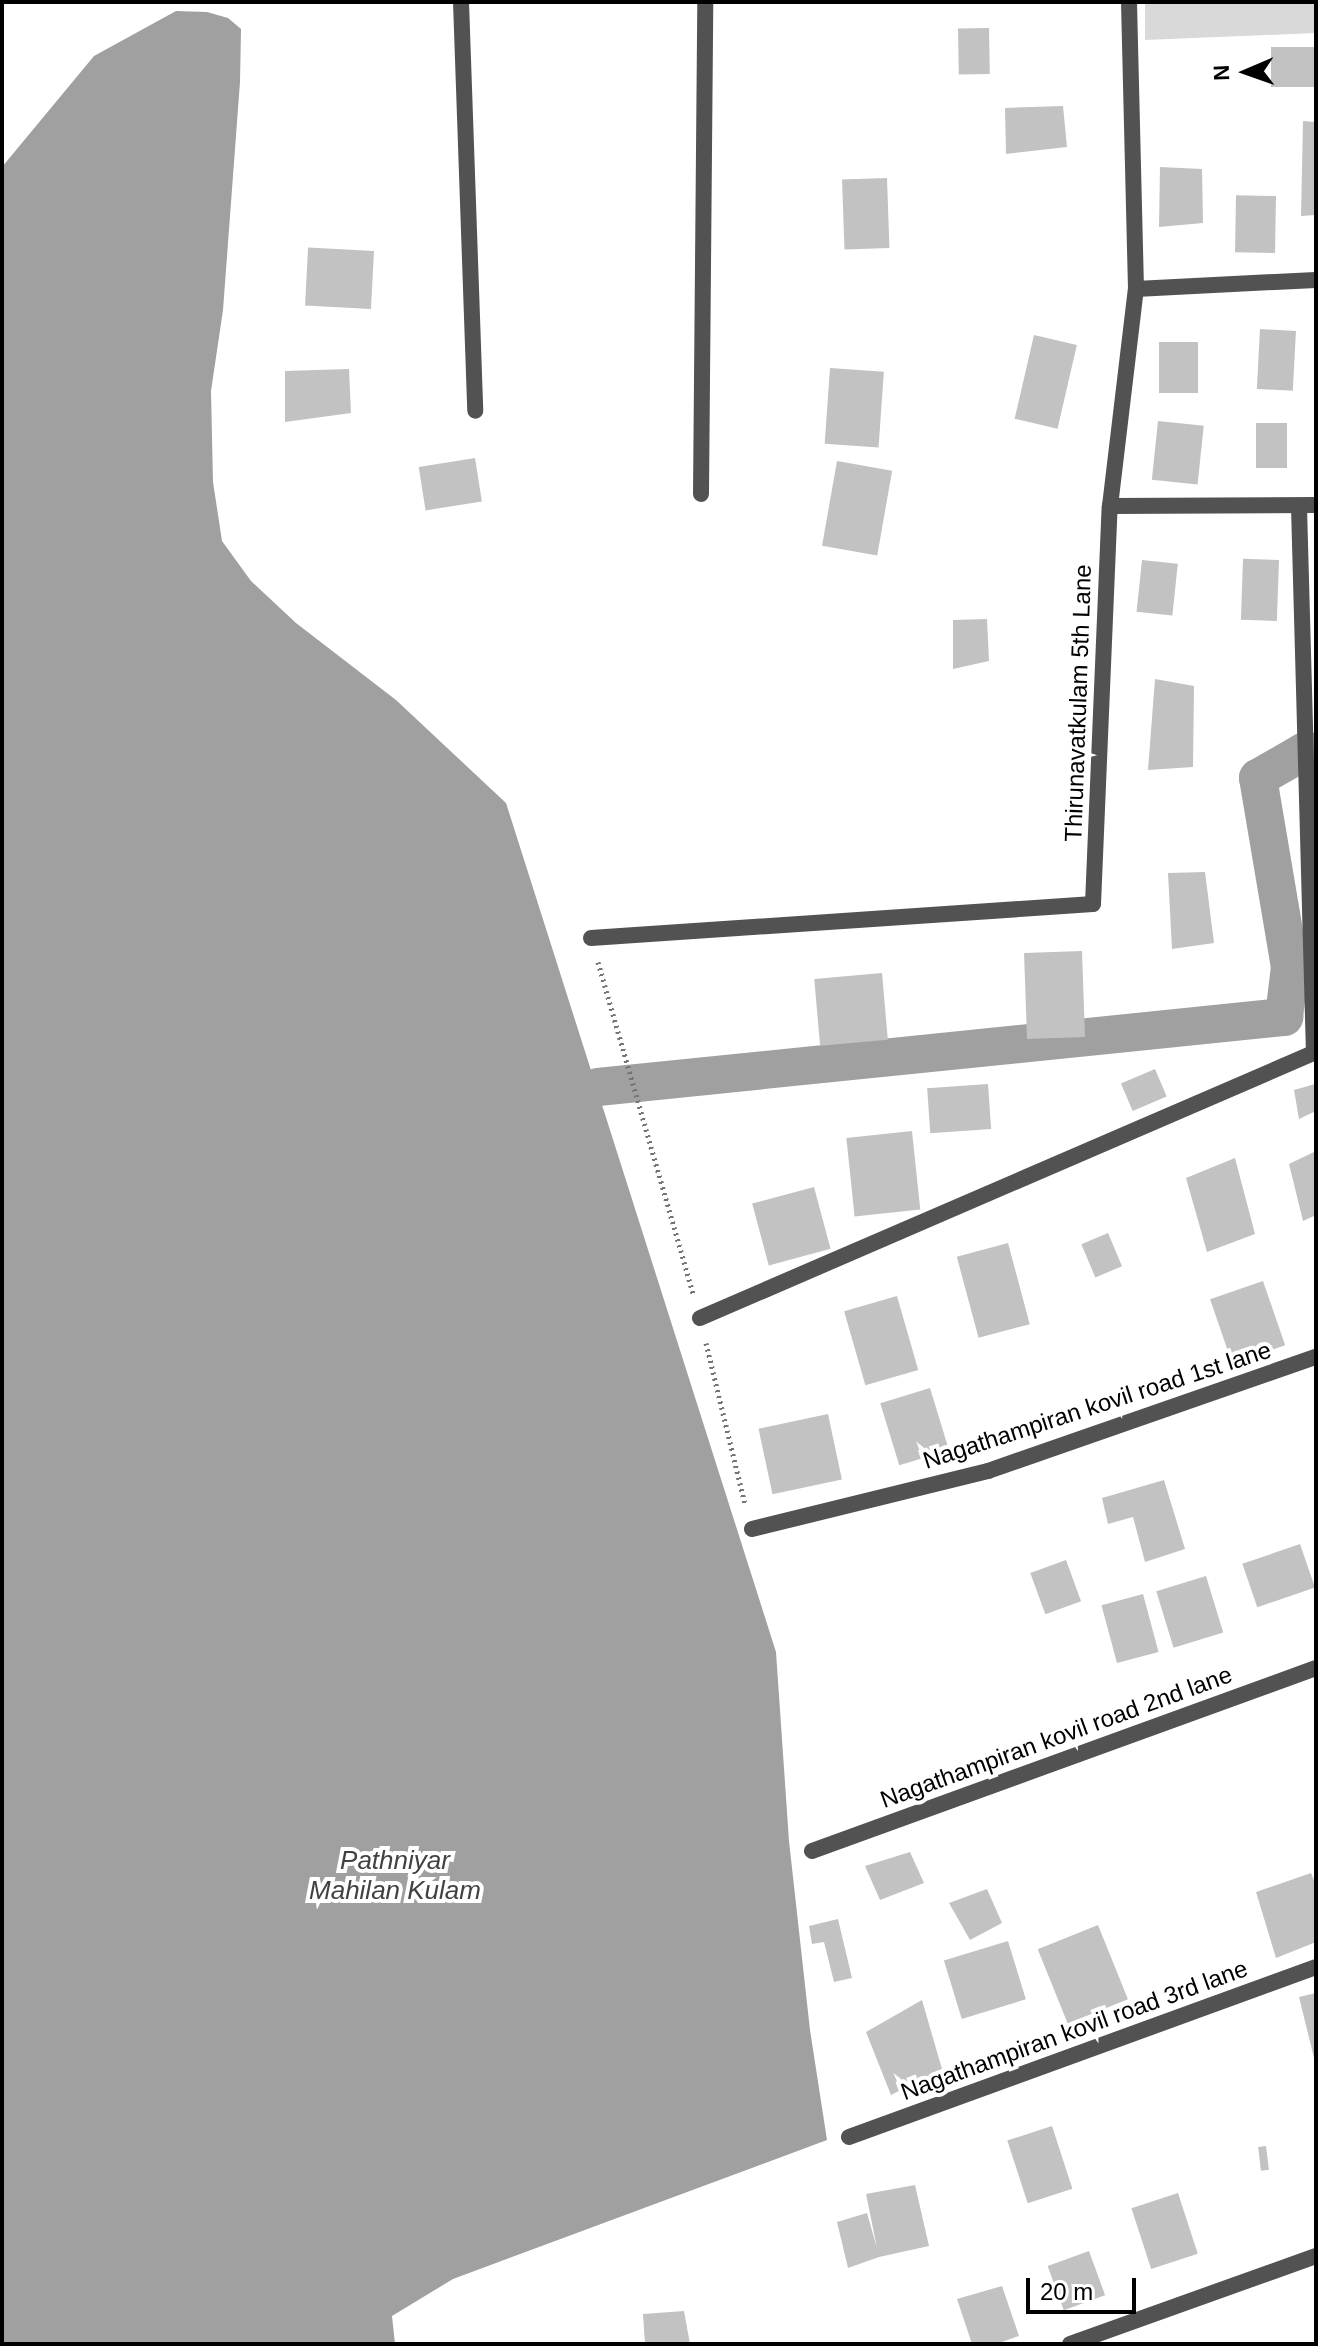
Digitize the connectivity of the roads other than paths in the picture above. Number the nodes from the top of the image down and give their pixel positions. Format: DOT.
graph roads {
  1 [pos="461,2"];
  2 [pos="705,2"];
  3 [pos="1129,2"];
  4 [pos="1316,280"];
  5 [pos="1136,289"];
  6 [pos="475,411"];
  7 [pos="701,494"];
  8 [pos="1110,506"];
  9 [pos="1307,506"];
  10 [pos="591,938"];
  11 [pos="1315,1052"];
  12 [pos="700,1318"];
  13 [pos="1316,1357"];
  14 [pos="752,1529"];
  15 [pos="1316,1668"];
  16 [pos="812,1851"];
  17 [pos="1316,1967"];
  18 [pos="849,2137"];
  19 [pos="1316,2256"];
  20 [pos="1070,2344"];
  1 -- 6 [label="street"];
  2 -- 7 [label="street"];
  3 -- 5 [label="street, Thirunavatkulam 5th Lane"];
  4 -- 5 [label="street"];
  5 -- 8 [label="street, Thirunavatkulam 5th Lane"];
  8 -- 9 [label="street"];
  8 -- 10 [label="street, Thirunavatkulam 5th Lane"];
  9 -- 11 [label="street"];
  11 -- 12 [label="street"];
  13 -- 14 [label="street, Nagathampiran kovil road 1st lane"];
  15 -- 16 [label="street, Nagathampiran kovil road 2nd lane"];
  17 -- 18 [label="street, Nagathampiran kovil road 3rd lane"];
  19 -- 20 [label="street"];
}
